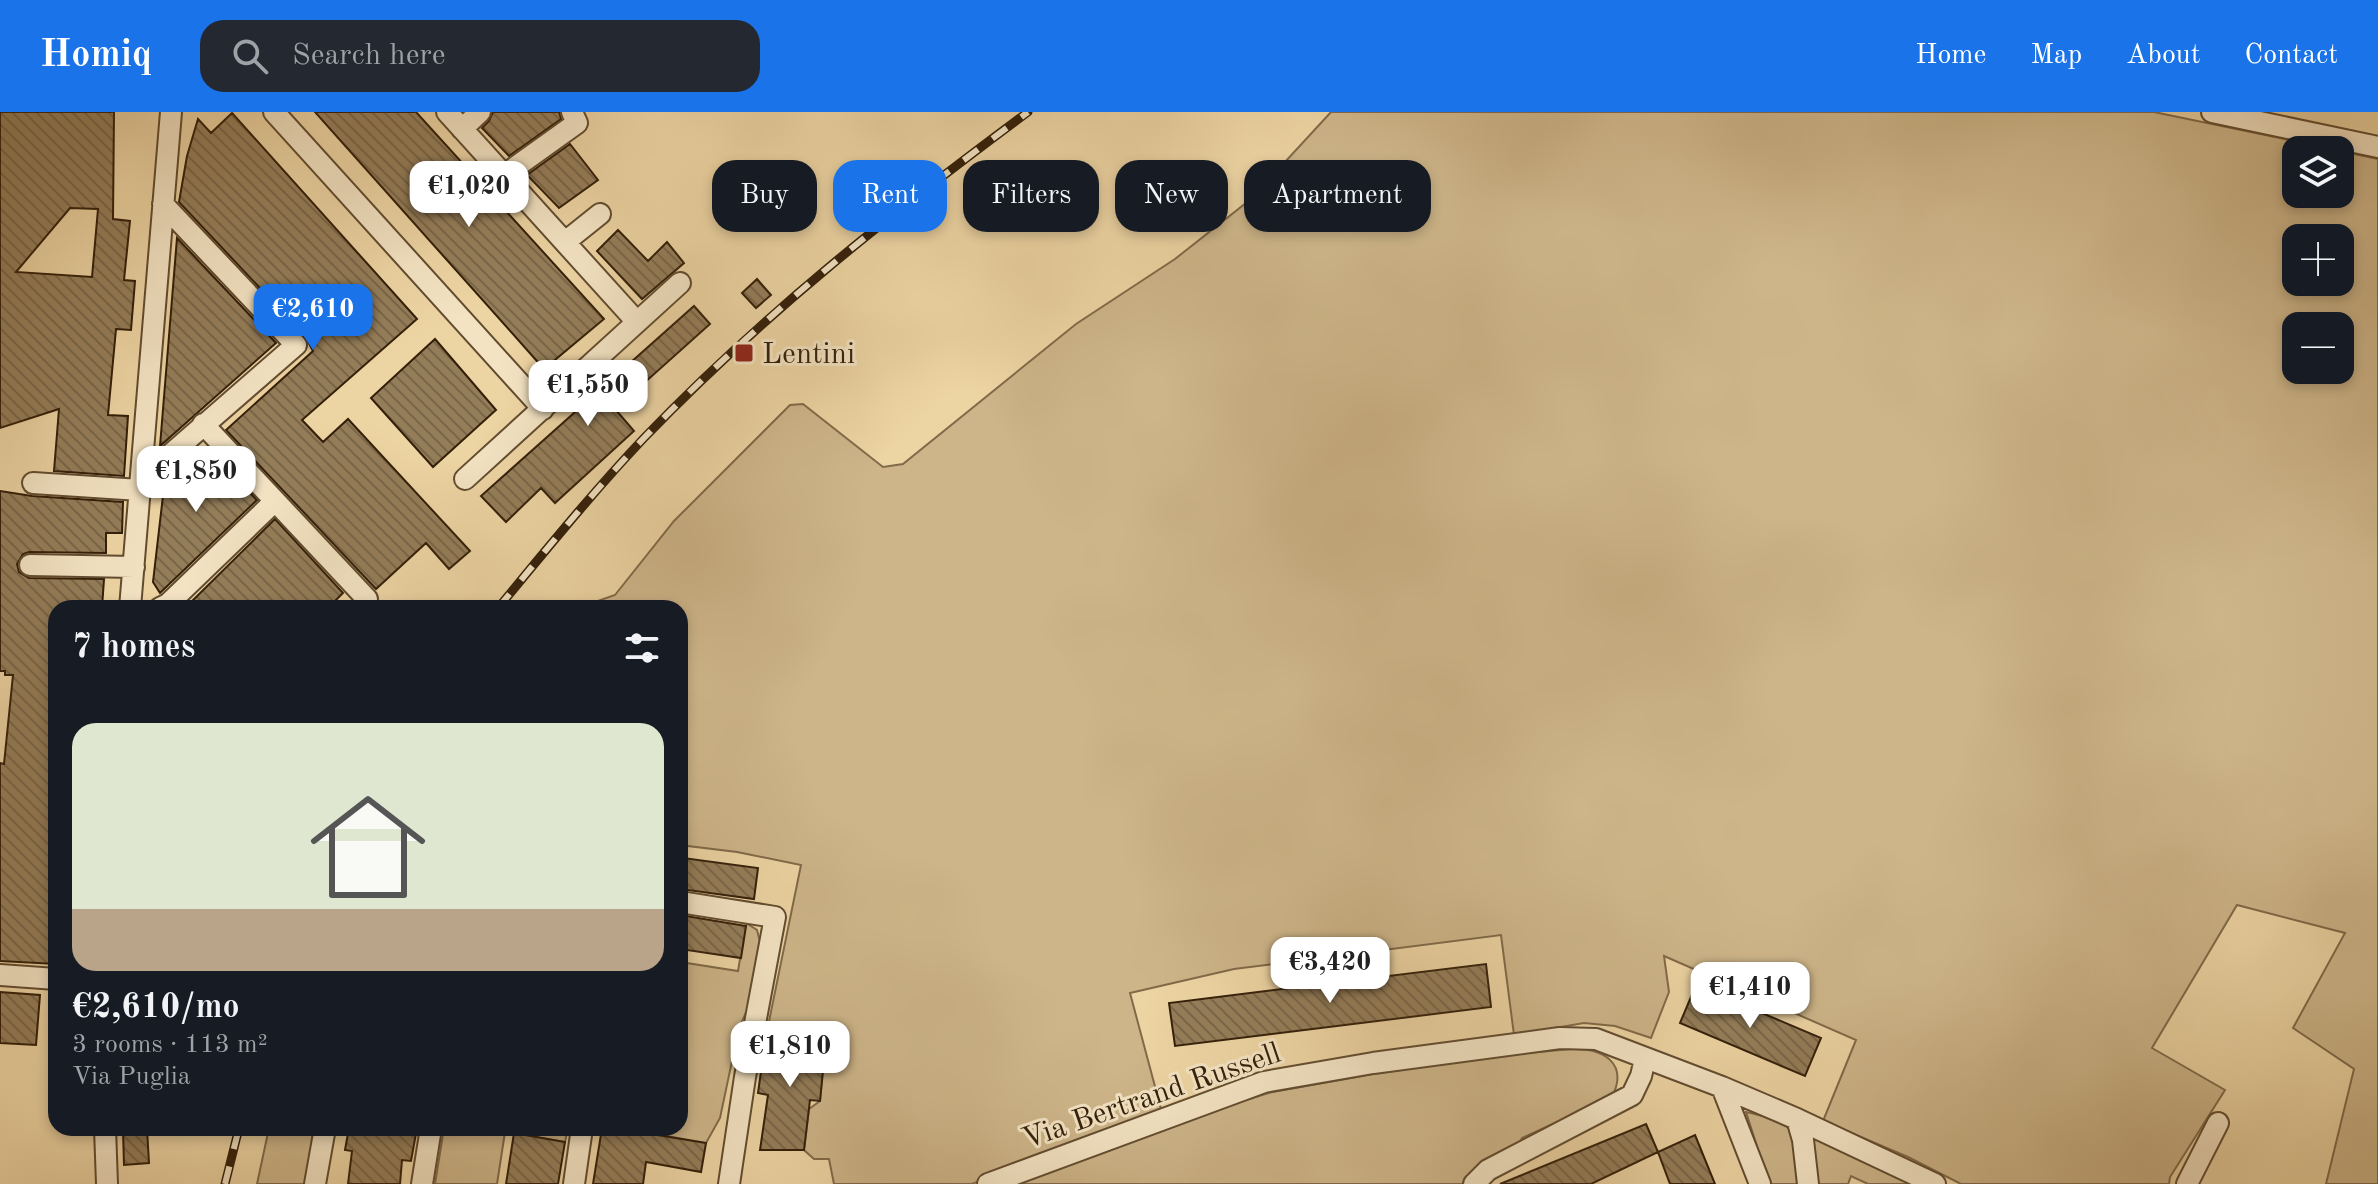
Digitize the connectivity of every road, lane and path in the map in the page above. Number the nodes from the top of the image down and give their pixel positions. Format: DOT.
graph roads {
  1 [pos="171,112"];
  2 [pos="274,112"];
  3 [pos="447,112"];
  4 [pos="480,112"];
  5 [pos="572,112"];
  6 [pos="2212,112"];
  7 [pos="462,129"];
  8 [pos="2378,147"];
  9 [pos="503,176"];
  10 [pos="163,204"];
  11 [pos="600,214"];
  12 [pos="565,242"];
  13 [pos="680,283"];
  14 [pos="632,316"];
  15 [pos="543,409"];
  16 [pos="203,424"];
  17 [pos="465,479"];
  18 [pos="33,483"];
  19 [pos="140,485"];
  20 [pos="275,501"];
  21 [pos="30,565"];
  22 [pos="134,567"];
  23 [pos="367,599"];
  24 [pos="131,600"];
  25 [pos="172,600"];
  26 [pos="688,903"];
  27 [pos="0,975"];
  28 [pos="48,978"];
  29 [pos="1645,1059"];
  30 [pos="1722,1087"];
  31 [pos="1797,1119"];
  32 [pos="2218,1123"];
  33 [pos="105,1136"];
  34 [pos="324,1136"];
  35 [pos="430,1136"];
  36 [pos="581,1136"];
  37 [pos="107,1184"];
  38 [pos="315,1184"];
  39 [pos="422,1184"];
  40 [pos="574,1184"];
  41 [pos="729,1184"];
  42 [pos="988,1184"];
  43 [pos="1474,1184"];
  44 [pos="1760,1184"];
  45 [pos="1808,1184"];
  46 [pos="1935,1184"];
  47 [pos="2187,1184"];
  1 -- 10 [label="street"];
  2 -- 15 [label="street"];
  3 -- 7 [label="street"];
  4 -- 7 [label="street"];
  5 -- 9 [label="street"];
  6 -- 8 [label="street"];
  7 -- 9 [label="street"];
  9 -- 12 [label="street"];
  10 -- 16 [label="street"];
  10 -- 19 [label="street"];
  11 -- 12 [label="street"];
  12 -- 14 [label="street"];
  13 -- 14 [label="street"];
  14 -- 15 [label="street"];
  15 -- 17 [label="street"];
  16 -- 19 [label="street"];
  16 -- 20 [label="street"];
  18 -- 19 [label="street"];
  19 -- 22 [label="street"];
  20 -- 23 [label="street"];
  20 -- 25 [label="street"];
  21 -- 22 [label="street"];
  22 -- 24 [label="street"];
  26 -- 41 [label="street"];
  27 -- 28 [label="street"];
  29 -- 30 [label="street, Via Bertrand Russell"];
  29 -- 42 [label="street, Via Bertrand Russell"];
  29 -- 43 [label="street"];
  30 -- 31 [label="street, Via Bertrand Russell"];
  30 -- 44 [label="street"];
  31 -- 45 [label="street"];
  31 -- 46 [label="street, Via Bertrand Russell"];
  32 -- 47 [label="street"];
  33 -- 37 [label="street"];
  34 -- 38 [label="street"];
  35 -- 39 [label="street"];
  36 -- 40 [label="street"];
}
